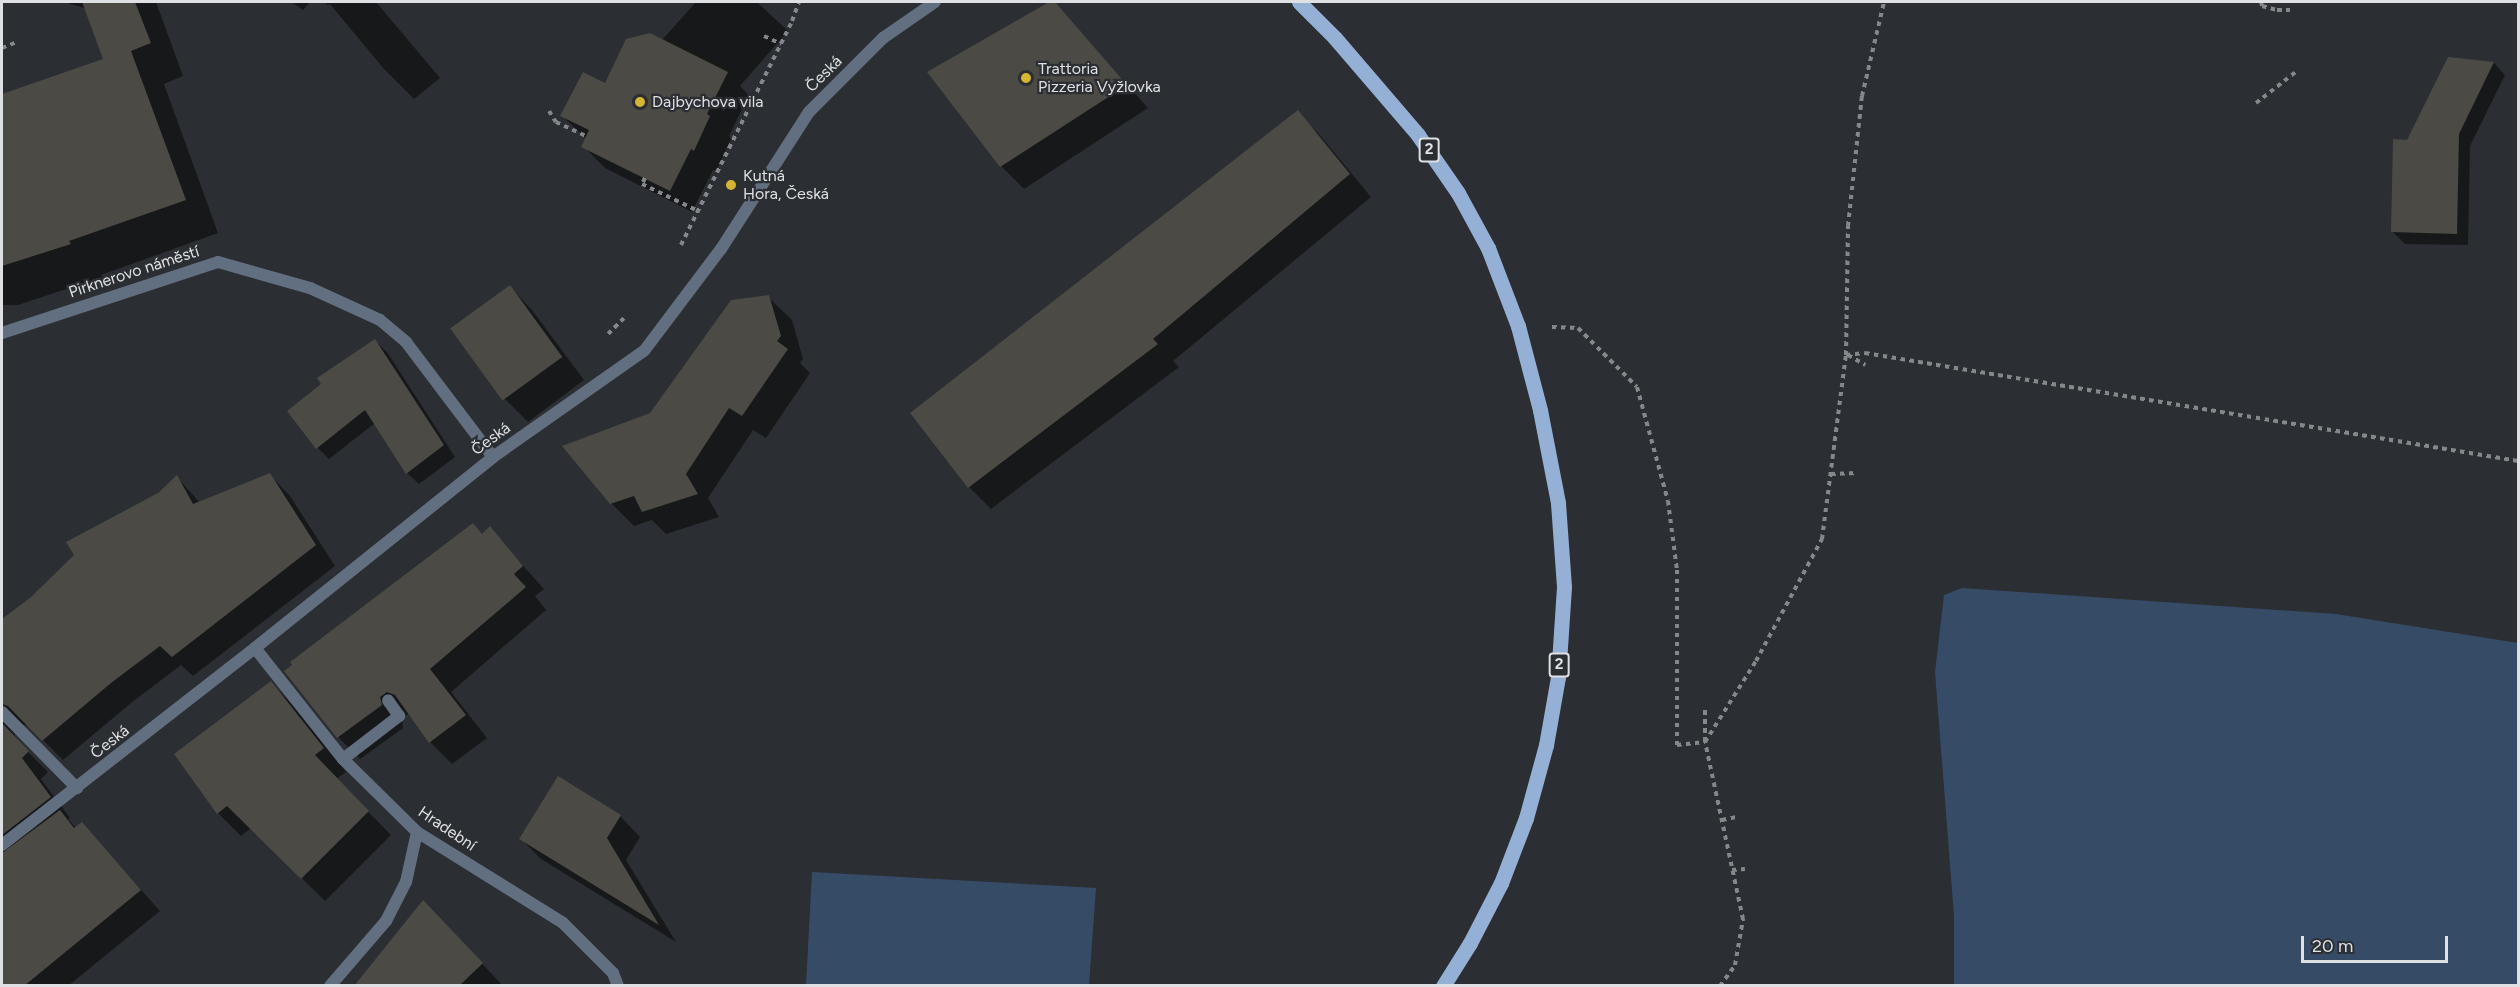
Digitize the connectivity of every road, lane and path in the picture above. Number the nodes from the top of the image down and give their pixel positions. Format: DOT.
graph roads {
  1 [pos="799,2"];
  2 [pos="935,2"];
  3 [pos="1299,2"];
  4 [pos="1884,2"];
  5 [pos="2261,2"];
  6 [pos="2293,10"];
  7 [pos="764,36"];
  8 [pos="16,42"];
  9 [pos="781,44"];
  10 [pos="2,48"];
  11 [pos="2297,71"];
  12 [pos="2256,103"];
  13 [pos="549,111"];
  14 [pos="586,136"];
  15 [pos="645,178"];
  16 [pos="698,211"];
  17 [pos="677,252"];
  18 [pos="627,315"];
  19 [pos="1518,326"];
  20 [pos="2,333"];
  21 [pos="602,339"];
  22 [pos="1846,355"];
  23 [pos="1864,365"];
  24 [pos="493,457"];
  25 [pos="2518,461"];
  26 [pos="1857,473"];
  27 [pos="1831,474"];
  28 [pos="255,648"];
  29 [pos="388,700"];
  30 [pos="1706,706"];
  31 [pos="2,712"];
  32 [pos="1705,742"];
  33 [pos="344,759"];
  34 [pos="77,788"];
  35 [pos="1736,817"];
  36 [pos="1722,820"];
  37 [pos="417,832"];
  38 [pos="2,845"];
  39 [pos="1745,869"];
  40 [pos="1732,870"];
  41 [pos="330,986"];
  42 [pos="618,986"];
  43 [pos="1443,986"];
  44 [pos="1720,986"];
  1 -- 9 [label="path"];
  2 -- 24 [label="street, Česká"];
  3 -- 19 [label="main road, 2"];
  4 -- 22 [label="path"];
  5 -- 6 [label="path"];
  7 -- 9 [label="path"];
  8 -- 10 [label="path"];
  9 -- 16 [label="path"];
  11 -- 12 [label="path"];
  13 -- 14 [label="path"];
  15 -- 16 [label="path"];
  16 -- 17 [label="path"];
  18 -- 21 [label="path"];
  19 -- 32 [label="path"];
  19 -- 43 [label="main road, 2"];
  20 -- 24 [label="street, Pirknerovo náměstí"];
  22 -- 23 [label="path"];
  22 -- 25 [label="path"];
  22 -- 27 [label="path"];
  24 -- 28 [label="street, Česká"];
  26 -- 27 [label="path"];
  27 -- 32 [label="path"];
  28 -- 33 [label="street, Hradební"];
  28 -- 34 [label="street, Česká"];
  29 -- 33 [label="street"];
  30 -- 32 [label="path"];
  31 -- 34 [label="street"];
  32 -- 36 [label="path"];
  33 -- 37 [label="street, Hradební"];
  34 -- 38 [label="street, Česká"];
  35 -- 36 [label="path"];
  36 -- 40 [label="path"];
  37 -- 41 [label="street"];
  37 -- 42 [label="street, Hradební"];
  39 -- 40 [label="path"];
  40 -- 44 [label="path"];
}
